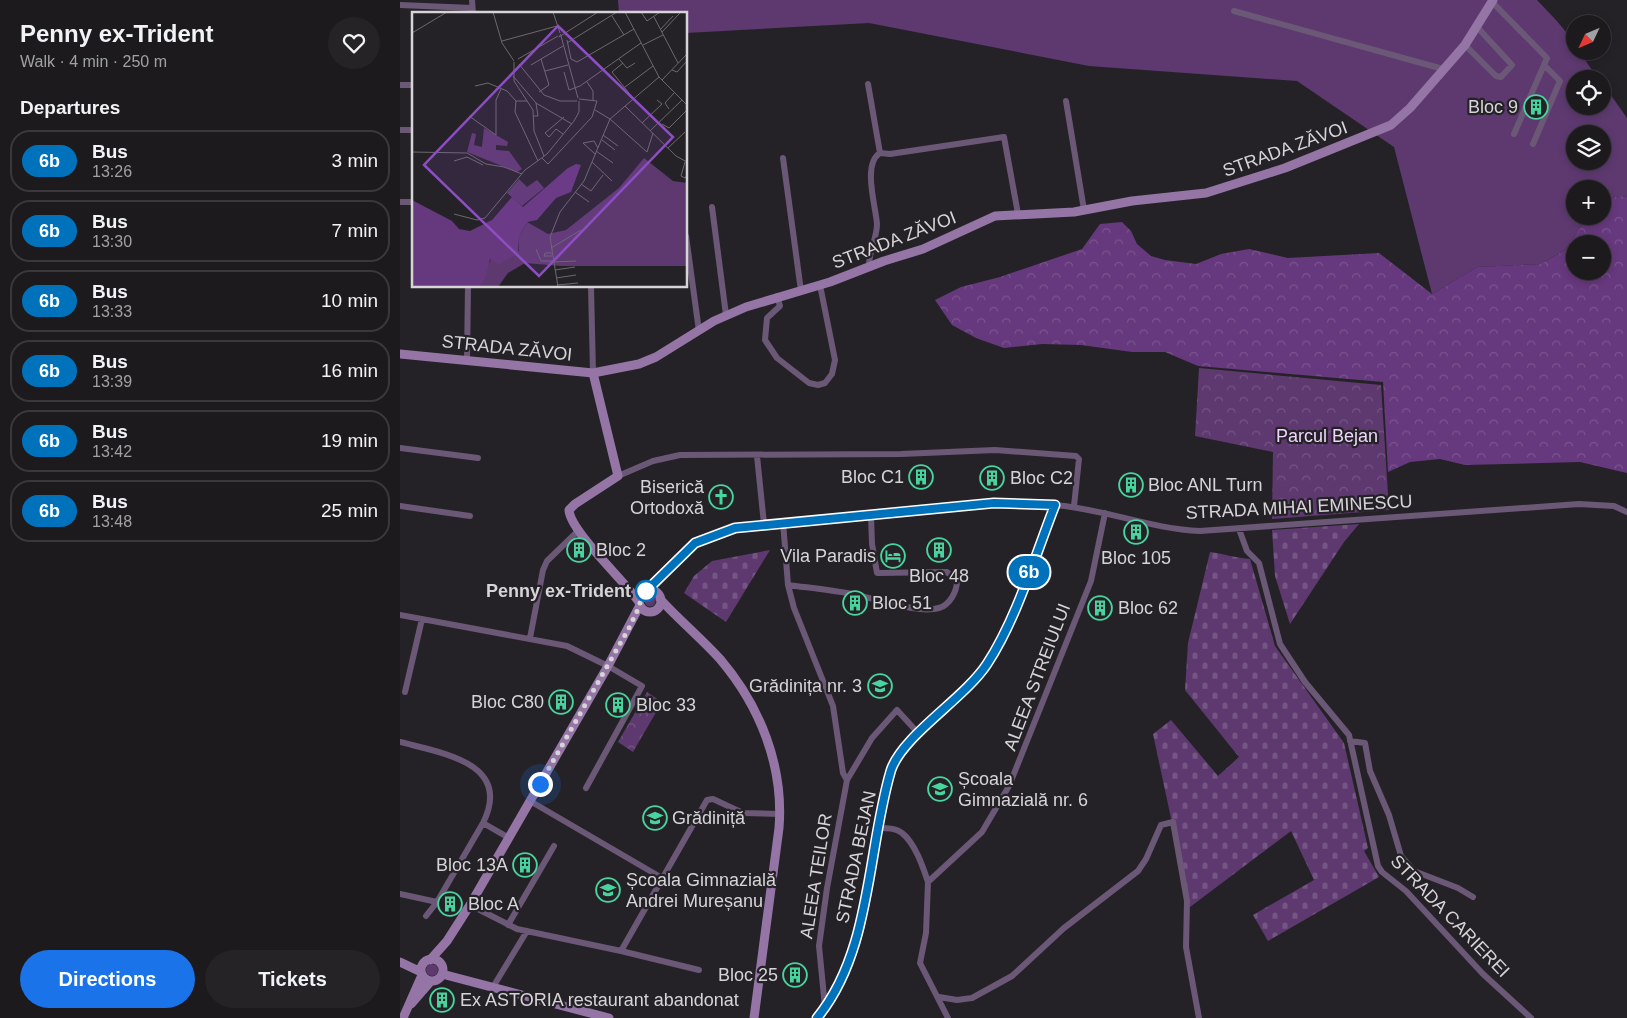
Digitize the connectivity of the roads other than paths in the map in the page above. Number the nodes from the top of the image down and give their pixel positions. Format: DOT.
graph roads {
  1 [pos="472,0"];
  2 [pos="1493,1"];
  3 [pos="400,5"];
  4 [pos="472,11"];
  5 [pos="1234,11"];
  6 [pos="1477,27"];
  7 [pos="1465,45"];
  8 [pos="1544,65"];
  9 [pos="1443,69"];
  10 [pos="868,84"];
  11 [pos="1066,101"];
  12 [pos="1514,134"];
  13 [pos="1533,144"];
  14 [pos="880,153"];
  15 [pos="783,158"];
  16 [pos="712,207"];
  17 [pos="1084,210"];
  18 [pos="1018,214"];
  19 [pos="688,251"];
  20 [pos="868,267"];
  21 [pos="820,285"];
  22 [pos="468,288"];
  23 [pos="591,288"];
  24 [pos="802,291"];
  25 [pos="777,296"];
  26 [pos="726,315"];
  27 [pos="699,331"];
  28 [pos="400,354"];
  29 [pos="467,360"];
  30 [pos="593,373"];
  31 [pos="400,448"];
  32 [pos="757,456"];
  33 [pos="478,458"];
  34 [pos="618,476"];
  35 [pos="1055,505"];
  36 [pos="400,506"];
  37 [pos="1074,506"];
  38 [pos="1627,512"];
  39 [pos="1105,513"];
  40 [pos="872,515"];
  41 [pos="470,516"];
  42 [pos="783,522"];
  43 [pos="764,524"];
  44 [pos="1239,529"];
  45 [pos="578,531"];
  46 [pos="662,575"];
  47 [pos="626,584"];
  48 [pos="788,585"];
  49 [pos="645,591"];
  50 [pos="660,598"];
  51 [pos="640,603"];
  52 [pos="651,611"];
  53 [pos="400,615"];
  54 [pos="675,616"];
  55 [pos="422,620"];
  56 [pos="632,622"];
  57 [pos="530,638"];
  58 [pos="608,666"];
  59 [pos="405,692"];
  60 [pos="919,734"];
  61 [pos="1350,741"];
  62 [pos="400,742"];
  63 [pos="847,780"];
  64 [pos="586,788"];
  65 [pos="530,801"];
  66 [pos="780,814"];
  67 [pos="483,823"];
  68 [pos="879,828"];
  69 [pos="509,838"];
  70 [pos="554,846"];
  71 [pos="662,878"];
  72 [pos="928,882"];
  73 [pos="400,894"];
  74 [pos="1473,897"];
  75 [pos="437,902"];
  76 [pos="470,905"];
  77 [pos="426,916"];
  78 [pos="508,926"];
  79 [pos="527,932"];
  80 [pos="447,941"];
  81 [pos="621,951"];
  82 [pos="401,962"];
  83 [pos="424,967"];
  84 [pos="442,970"];
  85 [pos="699,970"];
  86 [pos="431,981"];
  87 [pos="493,987"];
  88 [pos="939,997"];
  89 [pos="409,1006"];
  90 [pos="825,1007"];
  91 [pos="403,1018"];
  92 [pos="609,1018"];
  93 [pos="754,1018"];
  94 [pos="817,1018"];
  95 [pos="948,1018"];
  96 [pos="1199,1018"];
  97 [pos="1531,1018"];
  1 -- 4 [label="street"];
  2 -- 6 [label="street, STRADA ZĂVOI"];
  2 -- 8 [label="street"];
  3 -- 4 [label="street"];
  5 -- 9 [label="street"];
  6 -- 7 [label="street, STRADA ZĂVOI"];
  6 -- 7 [label="street"];
  7 -- 9 [label="street, STRADA ZĂVOI"];
  8 -- 12 [label="street"];
  8 -- 13 [label="street"];
  9 -- 17 [label="street, STRADA ZĂVOI"];
  10 -- 14 [label="street"];
  11 -- 17 [label="street"];
  14 -- 18 [label="street"];
  14 -- 20 [label="street"];
  15 -- 24 [label="street"];
  16 -- 26 [label="street"];
  17 -- 18 [label="street, STRADA ZĂVOI"];
  18 -- 20 [label="street, STRADA ZĂVOI"];
  19 -- 27 [label="street"];
  20 -- 21 [label="street, STRADA ZĂVOI"];
  21 -- 24 [label="street, STRADA ZĂVOI"];
  21 -- 25 [label="street"];
  22 -- 29 [label="street"];
  23 -- 30 [label="street"];
  24 -- 25 [label="street, STRADA ZĂVOI"];
  25 -- 26 [label="street, STRADA ZĂVOI"];
  26 -- 27 [label="street, STRADA ZĂVOI"];
  27 -- 30 [label="street, STRADA ZĂVOI"];
  28 -- 29 [label="street, STRADA ZĂVOI"];
  29 -- 30 [label="street, STRADA ZĂVOI"];
  30 -- 34 [label="street"];
  31 -- 33 [label="street"];
  32 -- 34 [label="street"];
  32 -- 37 [label="street"];
  32 -- 43 [label="street"];
  34 -- 45 [label="street"];
  35 -- 37 [label="street, STRADA MIHAI EMINESCU"];
  35 -- 40 [label="street, STRADA MIHAI EMINESCU"];
  35 -- 60 [label="street, STRADA BEJAN"];
  36 -- 41 [label="street"];
  37 -- 39 [label="street, STRADA MIHAI EMINESCU"];
  38 -- 44 [label="street, STRADA MIHAI EMINESCU"];
  39 -- 44 [label="street, STRADA MIHAI EMINESCU"];
  39 -- 72 [label="street, ALEEA STREIULUI"];
  40 -- 42 [label="street, STRADA MIHAI EMINESCU"];
  40 -- 48 [label="street"];
  42 -- 43 [label="street, STRADA MIHAI EMINESCU"];
  42 -- 48 [label="street, ALEEA TEILOR"];
  43 -- 46 [label="street, STRADA MIHAI EMINESCU"];
  44 -- 61 [label="street, STRADA CARIEREI"];
  45 -- 47 [label="street"];
  45 -- 57 [label="street"];
  46 -- 49 [label="street, STRADA MIHAI EMINESCU"];
  46 -- 50 [label="street"];
  47 -- 49 [label="street"];
  47 -- 51 [label="street"];
  48 -- 63 [label="street, ALEEA TEILOR"];
  49 -- 50 [label="street"];
  49 -- 51 [label="street"];
  50 -- 52 [label="street"];
  50 -- 54 [label="street"];
  51 -- 52 [label="street"];
  51 -- 56 [label="street"];
  52 -- 54 [label="street"];
  52 -- 56 [label="street"];
  53 -- 55 [label="street"];
  54 -- 66 [label="street"];
  55 -- 57 [label="street"];
  55 -- 59 [label="street"];
  56 -- 58 [label="street"];
  57 -- 58 [label="street"];
  58 -- 64 [label="street"];
  58 -- 65 [label="street"];
  60 -- 63 [label="street, ALEEA TEILOR"];
  60 -- 68 [label="street, STRADA BEJAN"];
  61 -- 74 [label="street"];
  61 -- 97 [label="street, STRADA CARIEREI"];
  62 -- 67 [label="street"];
  63 -- 90 [label="street, ALEEA TEILOR"];
  65 -- 69 [label="street"];
  65 -- 71 [label="street"];
  66 -- 71 [label="street"];
  66 -- 93 [label="street"];
  67 -- 69 [label="street"];
  67 -- 75 [label="street"];
  68 -- 72 [label="street"];
  68 -- 90 [label="street, STRADA BEJAN"];
  69 -- 76 [label="street"];
  70 -- 78 [label="street"];
  71 -- 81 [label="street"];
  72 -- 88 [label="street"];
  73 -- 75 [label="street"];
  75 -- 77 [label="street"];
  76 -- 78 [label="street"];
  76 -- 80 [label="street"];
  78 -- 79 [label="street"];
  79 -- 81 [label="street"];
  79 -- 87 [label="street"];
  80 -- 83 [label="street"];
  80 -- 84 [label="street"];
  81 -- 85 [label="street"];
  82 -- 83 [label="street"];
  83 -- 84 [label="street"];
  83 -- 86 [label="street"];
  83 -- 89 [label="street"];
  84 -- 86 [label="street"];
  84 -- 87 [label="street"];
  86 -- 89 [label="street"];
  87 -- 92 [label="street"];
  88 -- 95 [label="street"];
  88 -- 96 [label="street"];
  89 -- 91 [label="street"];
  90 -- 94 [label="street, STRADA BEJAN"];
}
